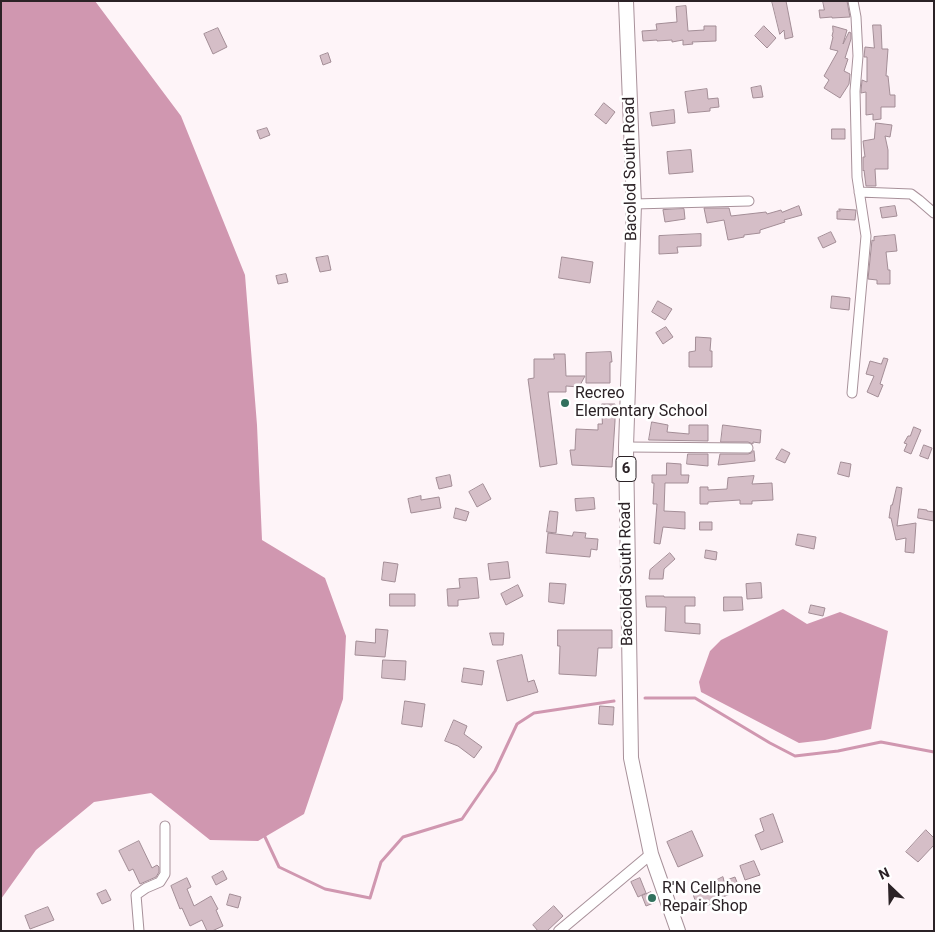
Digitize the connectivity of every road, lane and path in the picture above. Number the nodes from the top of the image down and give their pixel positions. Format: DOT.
graph roads {
  1 [pos="626,1"];
  2 [pos="853,1"];
  3 [pos="859,192"];
  4 [pos="749,201"];
  5 [pos="634,204"];
  6 [pos="934,213"];
  7 [pos="852,393"];
  8 [pos="626,446"];
  9 [pos="748,448"];
  10 [pos="165,826"];
  11 [pos="651,854"];
  12 [pos="139,931"];
  13 [pos="559,931"];
  14 [pos="678,931"];
  1 -- 5 [label="highway, Bacolod South Road / 6"];
  2 -- 3 [label="street"];
  3 -- 6 [label="street"];
  3 -- 7 [label="street"];
  4 -- 5 [label="street"];
  5 -- 8 [label="highway, Bacolod South Road / 6"];
  8 -- 9 [label="street"];
  8 -- 11 [label="highway, Bacolod South Road / 6"];
  10 -- 12 [label="street"];
  11 -- 13 [label="street"];
  11 -- 14 [label="highway, Bacolod South Road / 6"];
}
